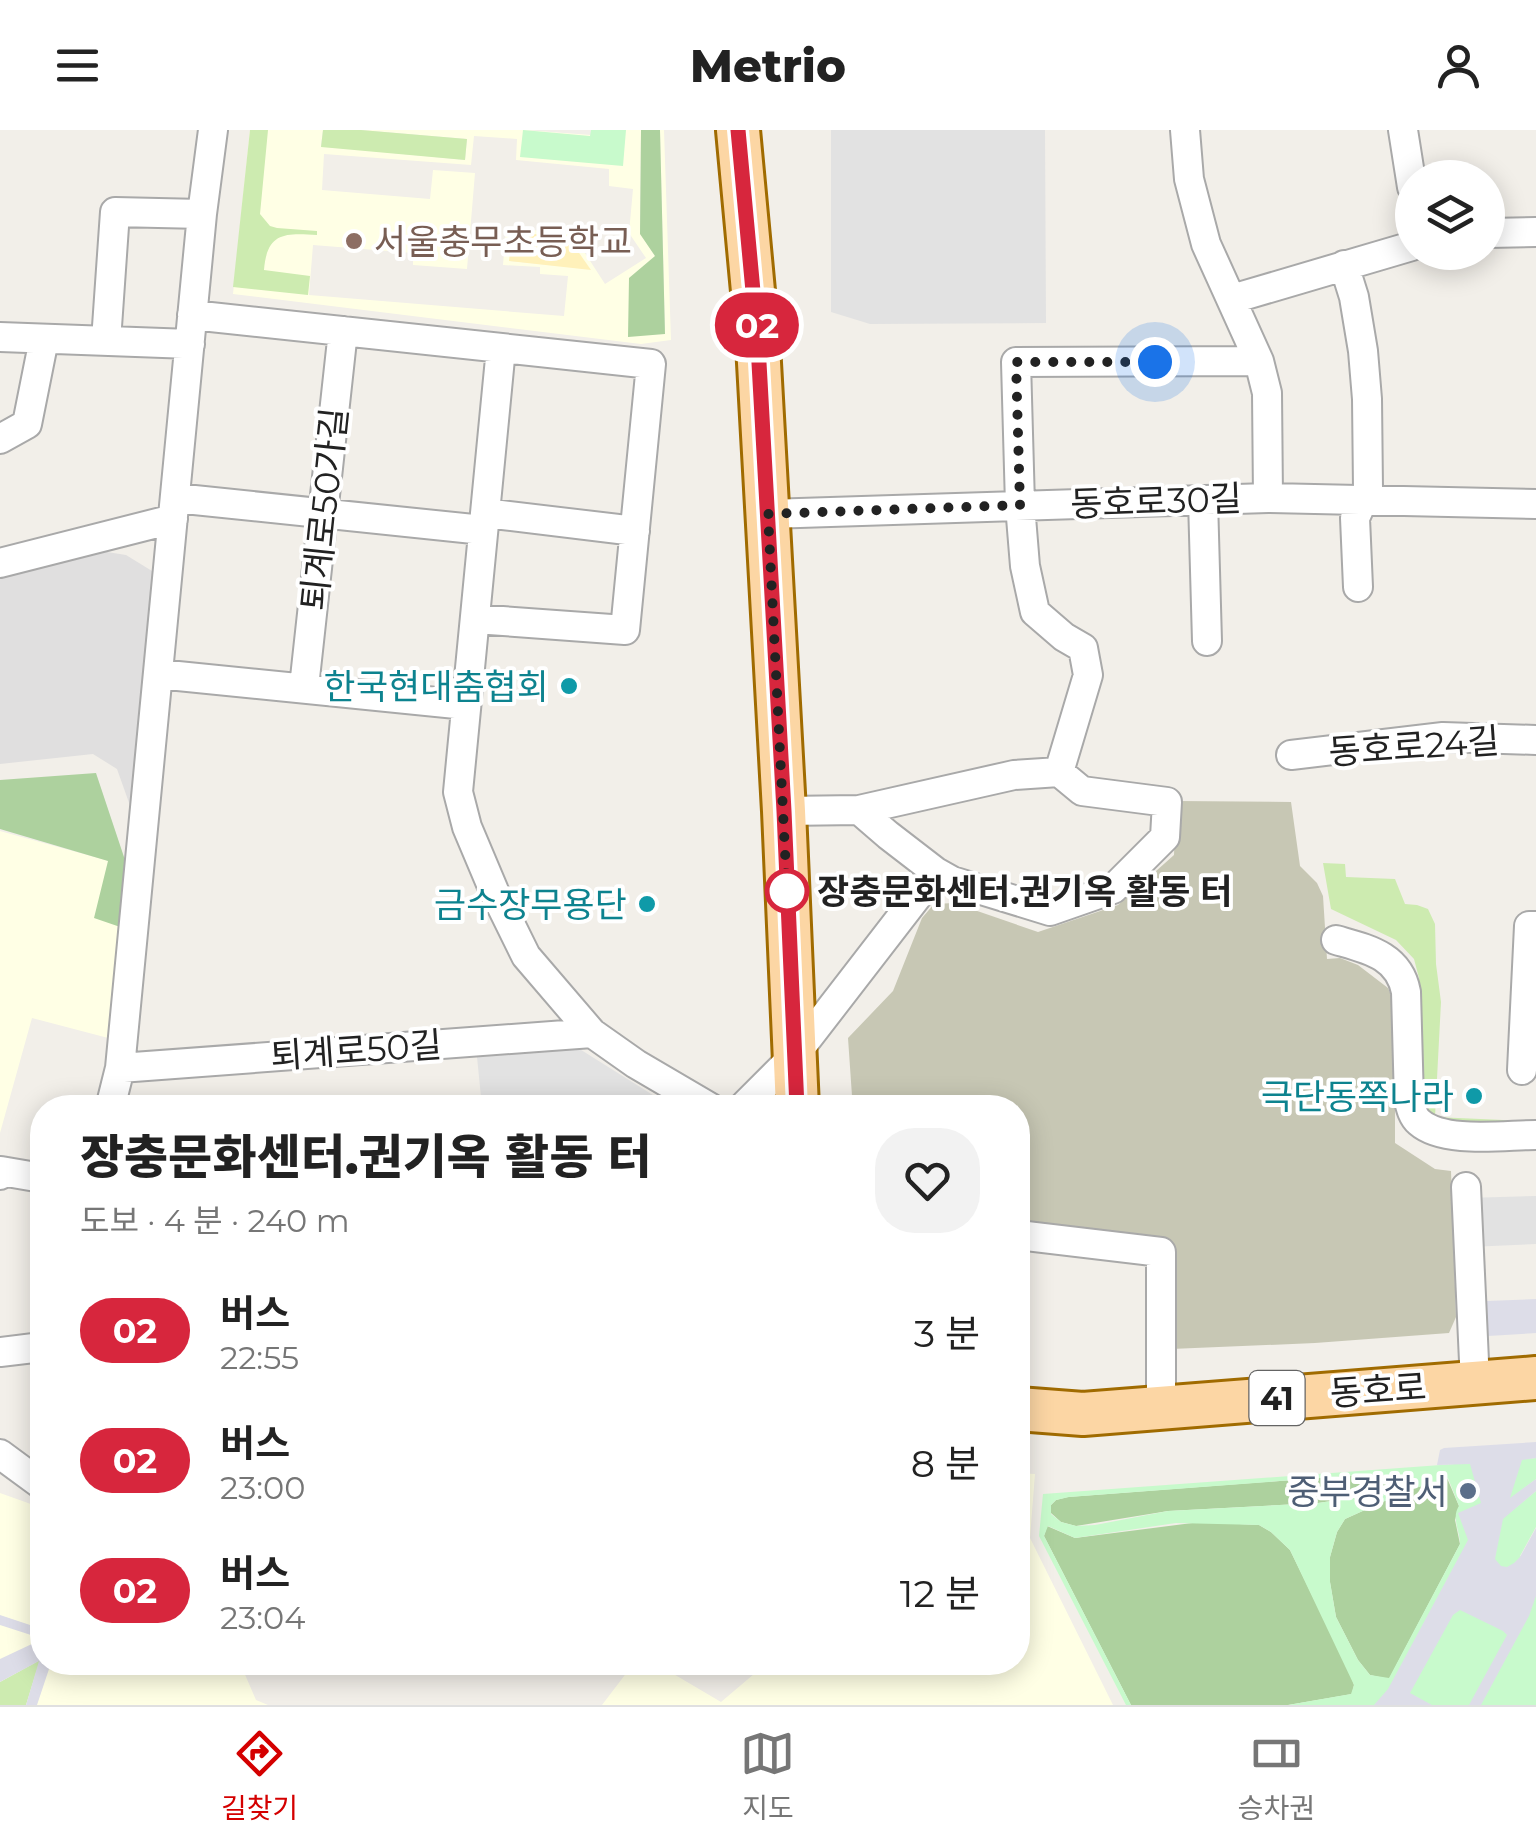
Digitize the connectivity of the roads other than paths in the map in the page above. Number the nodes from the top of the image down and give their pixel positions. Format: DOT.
graph roads {
  1 [pos="213,130"];
  2 [pos="738,130"];
  3 [pos="1185,130"];
  4 [pos="1403,130"];
  5 [pos="1408,160"];
  6 [pos="202,214"];
  7 [pos="1534,224"];
  8 [pos="1505,229"];
  9 [pos="1395,250"];
  10 [pos="1344,264"];
  11 [pos="1232,298"];
  12 [pos="192,316"];
  13 [pos="343,331"];
  14 [pos="0,337"];
  15 [pos="44,338"];
  16 [pos="106,341"];
  17 [pos="190,344"];
  18 [pos="501,348"];
  19 [pos="1260,361"];
  20 [pos="0,438"];
  21 [pos="1268,498"];
  22 [pos="1203,500"];
  23 [pos="1364,500"];
  24 [pos="1536,504"];
  25 [pos="1020,505"];
  26 [pos="174,509"];
  27 [pos="323,514"];
  28 [pos="768,514"];
  29 [pos="484,522"];
  30 [pos="635,530"];
  31 [pos="0,562"];
  32 [pos="1358,587"];
  33 [pos="475,619"];
  34 [pos="1207,640"];
  35 [pos="158,674"];
  36 [pos="304,687"];
  37 [pos="466,705"];
  38 [pos="1536,740"];
  39 [pos="1291,755"];
  40 [pos="1059,772"];
  41 [pos="860,810"];
  42 [pos="784,811"];
  43 [pos="936,872"];
  44 [pos="1536,926"];
  45 [pos="1336,940"];
  46 [pos="592,1033"];
  47 [pos="794,1056"];
  48 [pos="120,1068"];
  49 [pos="1522,1070"];
  50 [pos="113,1095"];
  51 [pos="689,1095"];
  52 [pos="755,1095"];
  53 [pos="796,1095"];
  54 [pos="1536,1135"];
  55 [pos="1,1173"];
  56 [pos="30,1177"];
  57 [pos="1466,1187"];
  58 [pos="1030,1237"];
  59 [pos="30,1349"];
  60 [pos="0,1352"];
  61 [pos="1536,1378"];
  62 [pos="1476,1383"];
  63 [pos="1161,1408"];
  64 [pos="1030,1410"];
  65 [pos="0,1454"];
  66 [pos="30,1476"];
  1 -- 6 [label="street"];
  2 -- 28 [label="main road"];
  3 -- 11 [label="street"];
  4 -- 5 [label="street"];
  6 -- 12 [label="street"];
  6 -- 16 [label="street"];
  7 -- 8 [label="street"];
  9 -- 10 [label="street"];
  10 -- 11 [label="street"];
  10 -- 23 [label="street"];
  11 -- 19 [label="street"];
  12 -- 13 [label="street"];
  12 -- 17 [label="street"];
  13 -- 18 [label="street"];
  13 -- 27 [label="street, 퇴계로50가길"];
  14 -- 15 [label="street"];
  15 -- 16 [label="street"];
  15 -- 20 [label="street"];
  16 -- 17 [label="street"];
  17 -- 26 [label="street"];
  18 -- 29 [label="street"];
  18 -- 30 [label="street"];
  19 -- 21 [label="street"];
  19 -- 25 [label="street"];
  21 -- 22 [label="street, 동호로30길"];
  21 -- 23 [label="street, 동호로30길"];
  22 -- 25 [label="street, 동호로30길"];
  22 -- 34 [label="street"];
  23 -- 24 [label="street, 동호로30길"];
  23 -- 32 [label="street"];
  25 -- 28 [label="street, 동호로30길"];
  25 -- 40 [label="street"];
  26 -- 27 [label="street"];
  26 -- 31 [label="street"];
  26 -- 35 [label="street"];
  27 -- 29 [label="street"];
  27 -- 36 [label="street, 퇴계로50가길"];
  28 -- 42 [label="main road"];
  29 -- 30 [label="street"];
  29 -- 33 [label="street"];
  30 -- 33 [label="street"];
  33 -- 37 [label="street"];
  35 -- 36 [label="street"];
  35 -- 48 [label="street"];
  36 -- 37 [label="street"];
  37 -- 46 [label="street"];
  38 -- 39 [label="street, 동호로24길"];
  40 -- 41 [label="street"];
  40 -- 43 [label="street"];
  41 -- 42 [label="street"];
  41 -- 43 [label="street"];
  42 -- 47 [label="main road"];
  43 -- 47 [label="street"];
  44 -- 49 [label="street"];
  45 -- 54 [label="street"];
  46 -- 48 [label="street, 퇴계로50길"];
  46 -- 51 [label="street"];
  47 -- 52 [label="street"];
  47 -- 53 [label="main road"];
  48 -- 50 [label="street"];
  55 -- 56 [label="street"];
  57 -- 62 [label="street"];
  58 -- 63 [label="street"];
  59 -- 60 [label="street"];
  61 -- 62 [label="main road, 동호로 / 41"];
  62 -- 63 [label="main road, 동호로 / 41"];
  63 -- 64 [label="main road, 동호로 / 41"];
  65 -- 66 [label="street"];
}
